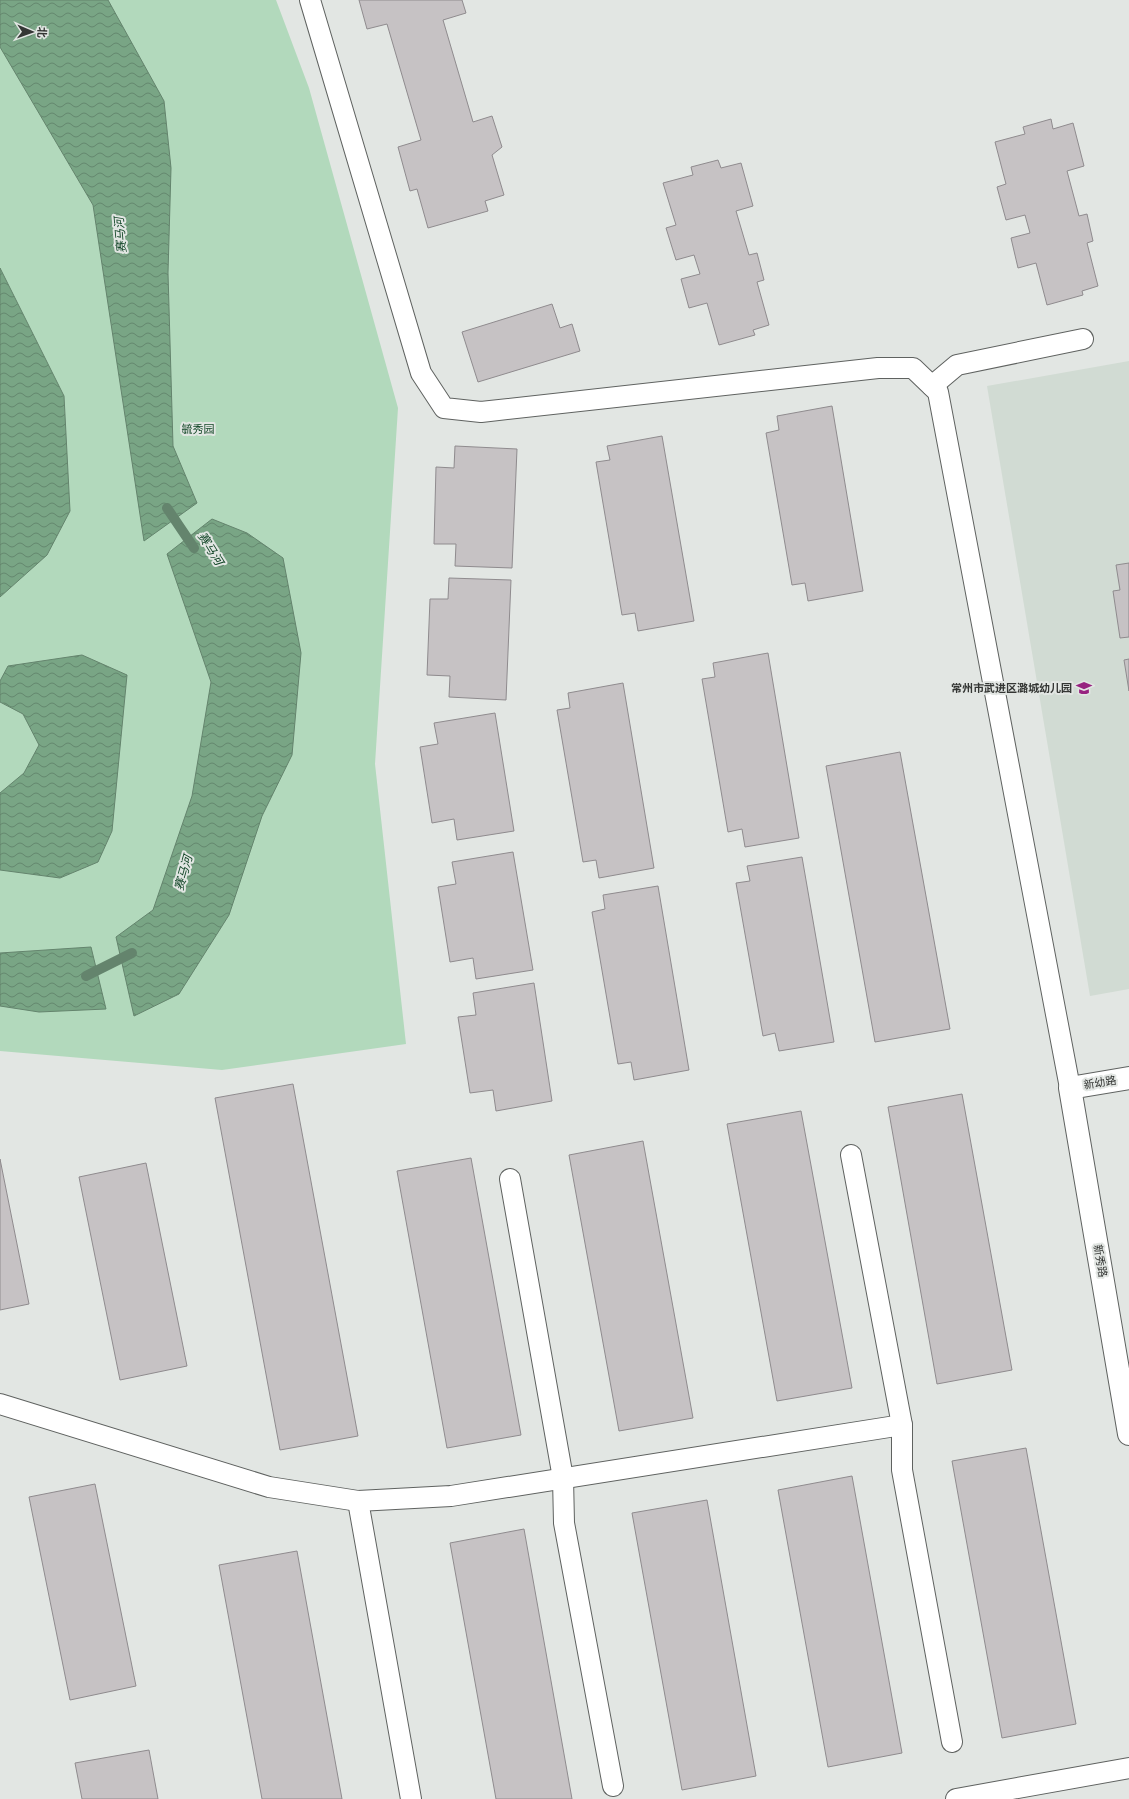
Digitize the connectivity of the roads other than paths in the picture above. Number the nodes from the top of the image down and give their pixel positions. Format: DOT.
graph roads {
  1 [pos="310,0"];
  2 [pos="1083,339"];
  3 [pos="932,386"];
  4 [pos="1129,1078"];
  5 [pos="1070,1088"];
  6 [pos="851,1155"];
  7 [pos="510,1179"];
  8 [pos="0,1404"];
  9 [pos="902,1425"];
  10 [pos="1129,1434"];
  11 [pos="563,1478"];
  12 [pos="358,1501"];
  13 [pos="952,1742"];
  14 [pos="1129,1768"];
  15 [pos="613,1786"];
  16 [pos="411,1799"];
  17 [pos="956,1799"];
  1 -- 3 [label="lane"];
  2 -- 3 [label="lane"];
  3 -- 5 [label="lane"];
  4 -- 5 [label="street, 新幼路"];
  5 -- 10 [label="street, 新秀路"];
  6 -- 9 [label="lane"];
  7 -- 11 [label="lane"];
  8 -- 12 [label="lane"];
  9 -- 11 [label="lane"];
  9 -- 13 [label="lane"];
  11 -- 12 [label="lane"];
  11 -- 15 [label="lane"];
  12 -- 16 [label="lane"];
  14 -- 17 [label="lane"];
}
